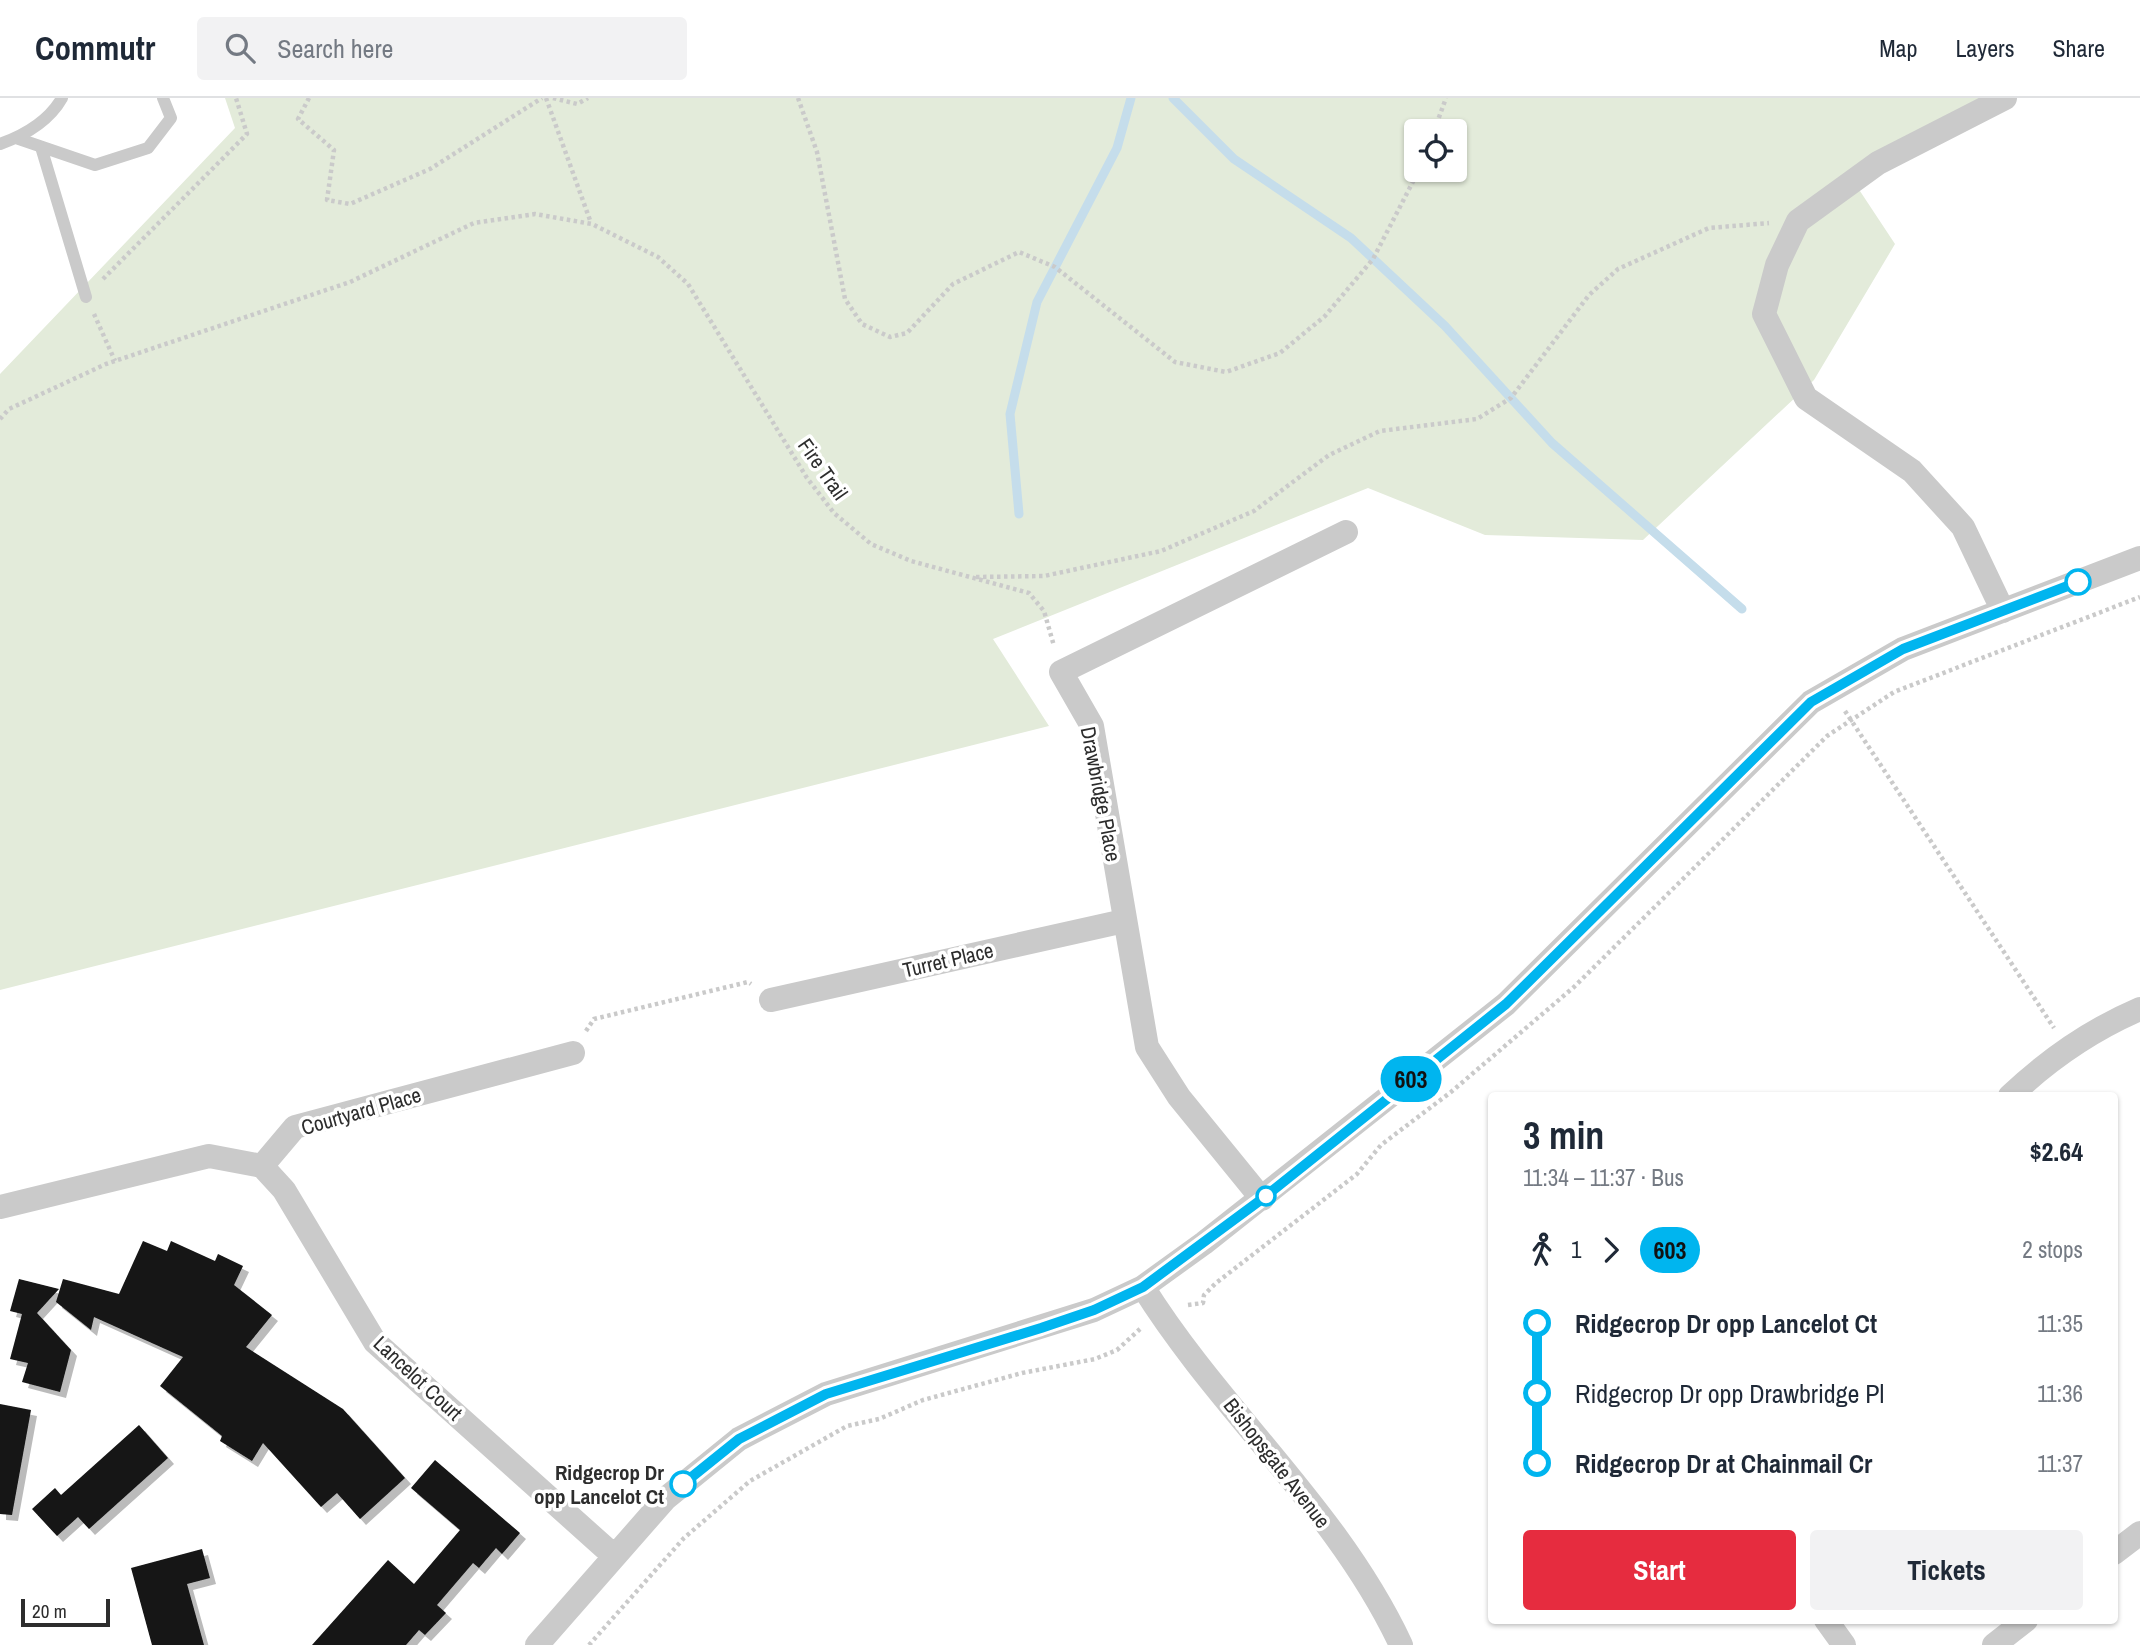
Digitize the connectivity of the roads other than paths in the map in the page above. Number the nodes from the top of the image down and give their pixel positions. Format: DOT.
graph roads {
  1 [pos="62,98"];
  2 [pos="163,98"];
  3 [pos="2005,98"];
  4 [pos="16,138"];
  5 [pos="0,144"];
  6 [pos="41,147"];
  7 [pos="86,297"];
  8 [pos="1346,532"];
  9 [pos="2140,558"];
  10 [pos="2003,611"];
  11 [pos="1124,921"];
  12 [pos="771,1000"];
  13 [pos="2140,1009"];
  14 [pos="573,1053"];
  15 [pos="2014,1092"];
  16 [pos="262,1166"];
  17 [pos="1262,1199"];
  18 [pos="0,1207"];
  19 [pos="1143,1287"];
  20 [pos="2140,1533"];
  21 [pos="2118,1550"];
  22 [pos="614,1556"];
  23 [pos="1829,1624"];
  24 [pos="2021,1624"];
  25 [pos="537,1645"];
  26 [pos="1401,1645"];
  27 [pos="1844,1645"];
  28 [pos="1994,1645"];
  1 -- 4 [label="lane"];
  2 -- 6 [label="lane"];
  3 -- 10 [label="street"];
  4 -- 5 [label="lane"];
  4 -- 6 [label="lane"];
  6 -- 7 [label="lane"];
  8 -- 11 [label="street, Drawbridge Place"];
  9 -- 10 [label="street"];
  10 -- 17 [label="street"];
  11 -- 12 [label="street, Turret Place"];
  11 -- 17 [label="street, Drawbridge Place"];
  13 -- 15 [label="street"];
  14 -- 16 [label="street, Courtyard Place"];
  16 -- 18 [label="street"];
  16 -- 22 [label="street, Lancelot Court"];
  17 -- 19 [label="street"];
  19 -- 22 [label="street"];
  19 -- 26 [label="street, Bishopsgate Avenue"];
  20 -- 21 [label="street"];
  22 -- 25 [label="street"];
  23 -- 27 [label="street"];
  24 -- 28 [label="street"];
}
